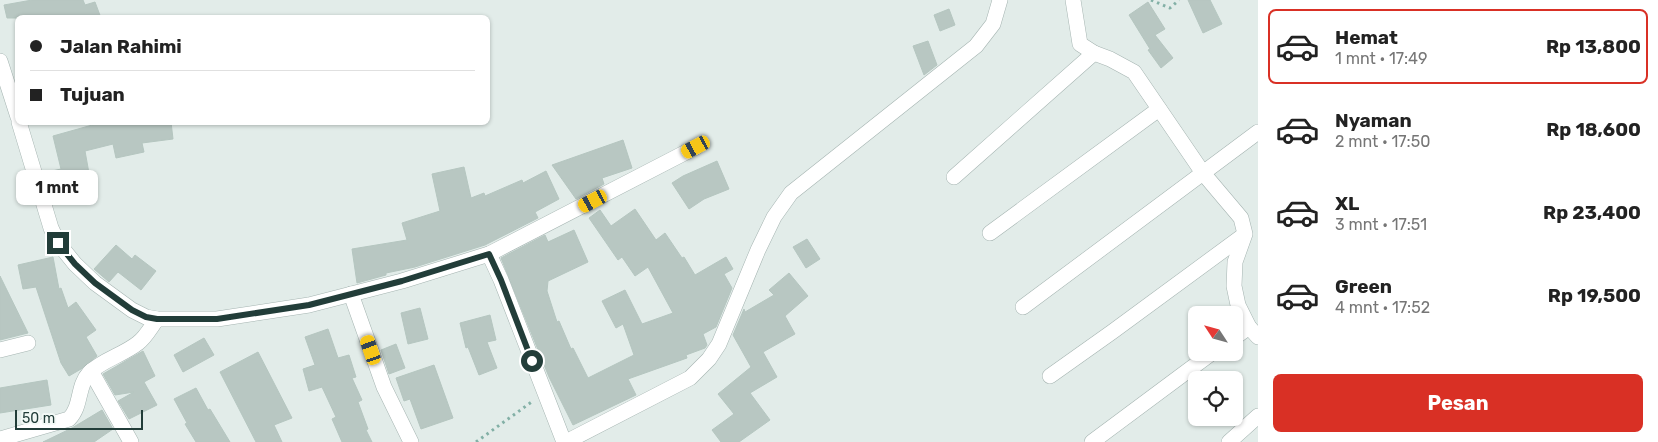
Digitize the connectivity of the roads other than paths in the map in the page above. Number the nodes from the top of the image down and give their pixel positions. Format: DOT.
graph roads {
  1 [pos="1000,0"];
  2 [pos="1073,0"];
  3 [pos="1094,53"];
  4 [pos="0,61"];
  5 [pos="15,108"];
  6 [pos="1159,109"];
  7 [pos="20,125"];
  8 [pos="1258,132"];
  9 [pos="696,147"];
  10 [pos="1203,173"];
  11 [pos="954,177"];
  12 [pos="990,233"];
  13 [pos="1245,234"];
  14 [pos="489,254"];
  15 [pos="351,294"];
  16 [pos="1023,307"];
  17 [pos="157,319"];
  18 [pos="1253,332"];
  19 [pos="28,343"];
  20 [pos="0,350"];
  21 [pos="1202,361"];
  22 [pos="91,371"];
  23 [pos="1050,376"];
  24 [pos="1258,416"];
  25 [pos="0,439"];
  26 [pos="131,442"];
  27 [pos="411,442"];
  28 [pos="565,442"];
  29 [pos="1092,442"];
  30 [pos="1229,442"];
  1 -- 28 [label="street"];
  2 -- 3 [label="street"];
  3 -- 6 [label="street"];
  3 -- 11 [label="street"];
  4 -- 5 [label="street"];
  6 -- 10 [label="street"];
  6 -- 12 [label="street"];
  7 -- 17 [label="street"];
  8 -- 10 [label="street"];
  9 -- 14 [label="street"];
  10 -- 13 [label="street"];
  10 -- 16 [label="street"];
  13 -- 18 [label="street"];
  13 -- 23 [label="street"];
  14 -- 15 [label="street"];
  14 -- 28 [label="street"];
  15 -- 17 [label="street"];
  15 -- 27 [label="street"];
  17 -- 22 [label="street"];
  19 -- 20 [label="street"];
  21 -- 29 [label="street"];
  22 -- 25 [label="street"];
  22 -- 26 [label="street"];
  24 -- 30 [label="street"];
}
